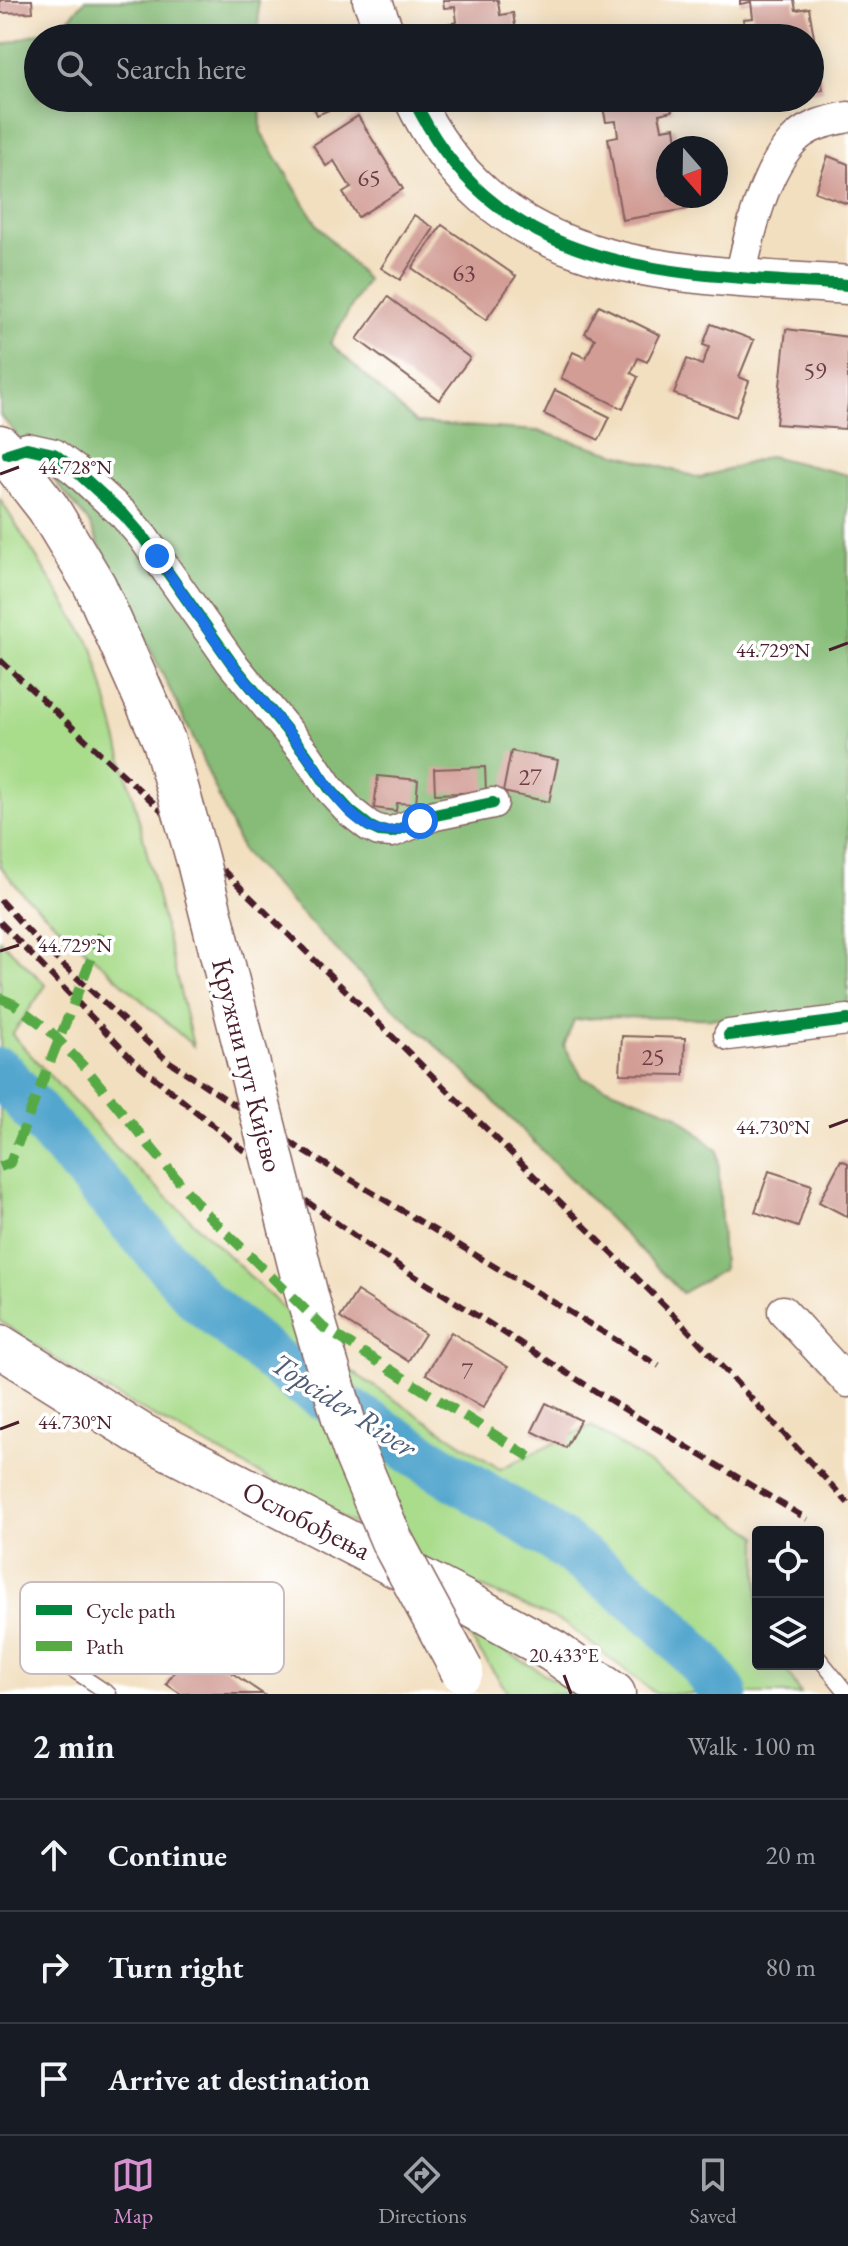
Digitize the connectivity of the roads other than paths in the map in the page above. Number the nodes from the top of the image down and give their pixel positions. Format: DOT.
graph roads {
  1 [pos="372,0"];
  2 [pos="381,24"];
  3 [pos="421,112"];
  4 [pos="848,117"];
  5 [pos="740,278"];
  6 [pos="848,285"];
  7 [pos="4,450"];
  8 [pos="493,803"];
  9 [pos="848,1020"];
  10 [pos="729,1035"];
  11 [pos="783,1311"];
  12 [pos="0,1346"];
  13 [pos="848,1382"];
  14 [pos="824,1664"];
  15 [pos="79,1674"];
  16 [pos="109,1694"];
  17 [pos="478,1694"];
  18 [pos="614,1694"];
  19 [pos="848,1694"];
  1 -- 2 [label="street"];
  3 -- 5 [label="street"];
  4 -- 5 [label="street"];
  5 -- 6 [label="street"];
  7 -- 8 [label="street"];
  7 -- 17 [label="main road, Кружни пут Кијево, bridge"];
  9 -- 10 [label="street"];
  11 -- 13 [label="street"];
  12 -- 18 [label="main road, Ослобођења"];
  14 -- 19 [label="lane"];
  15 -- 16 [label="lane"];
}
